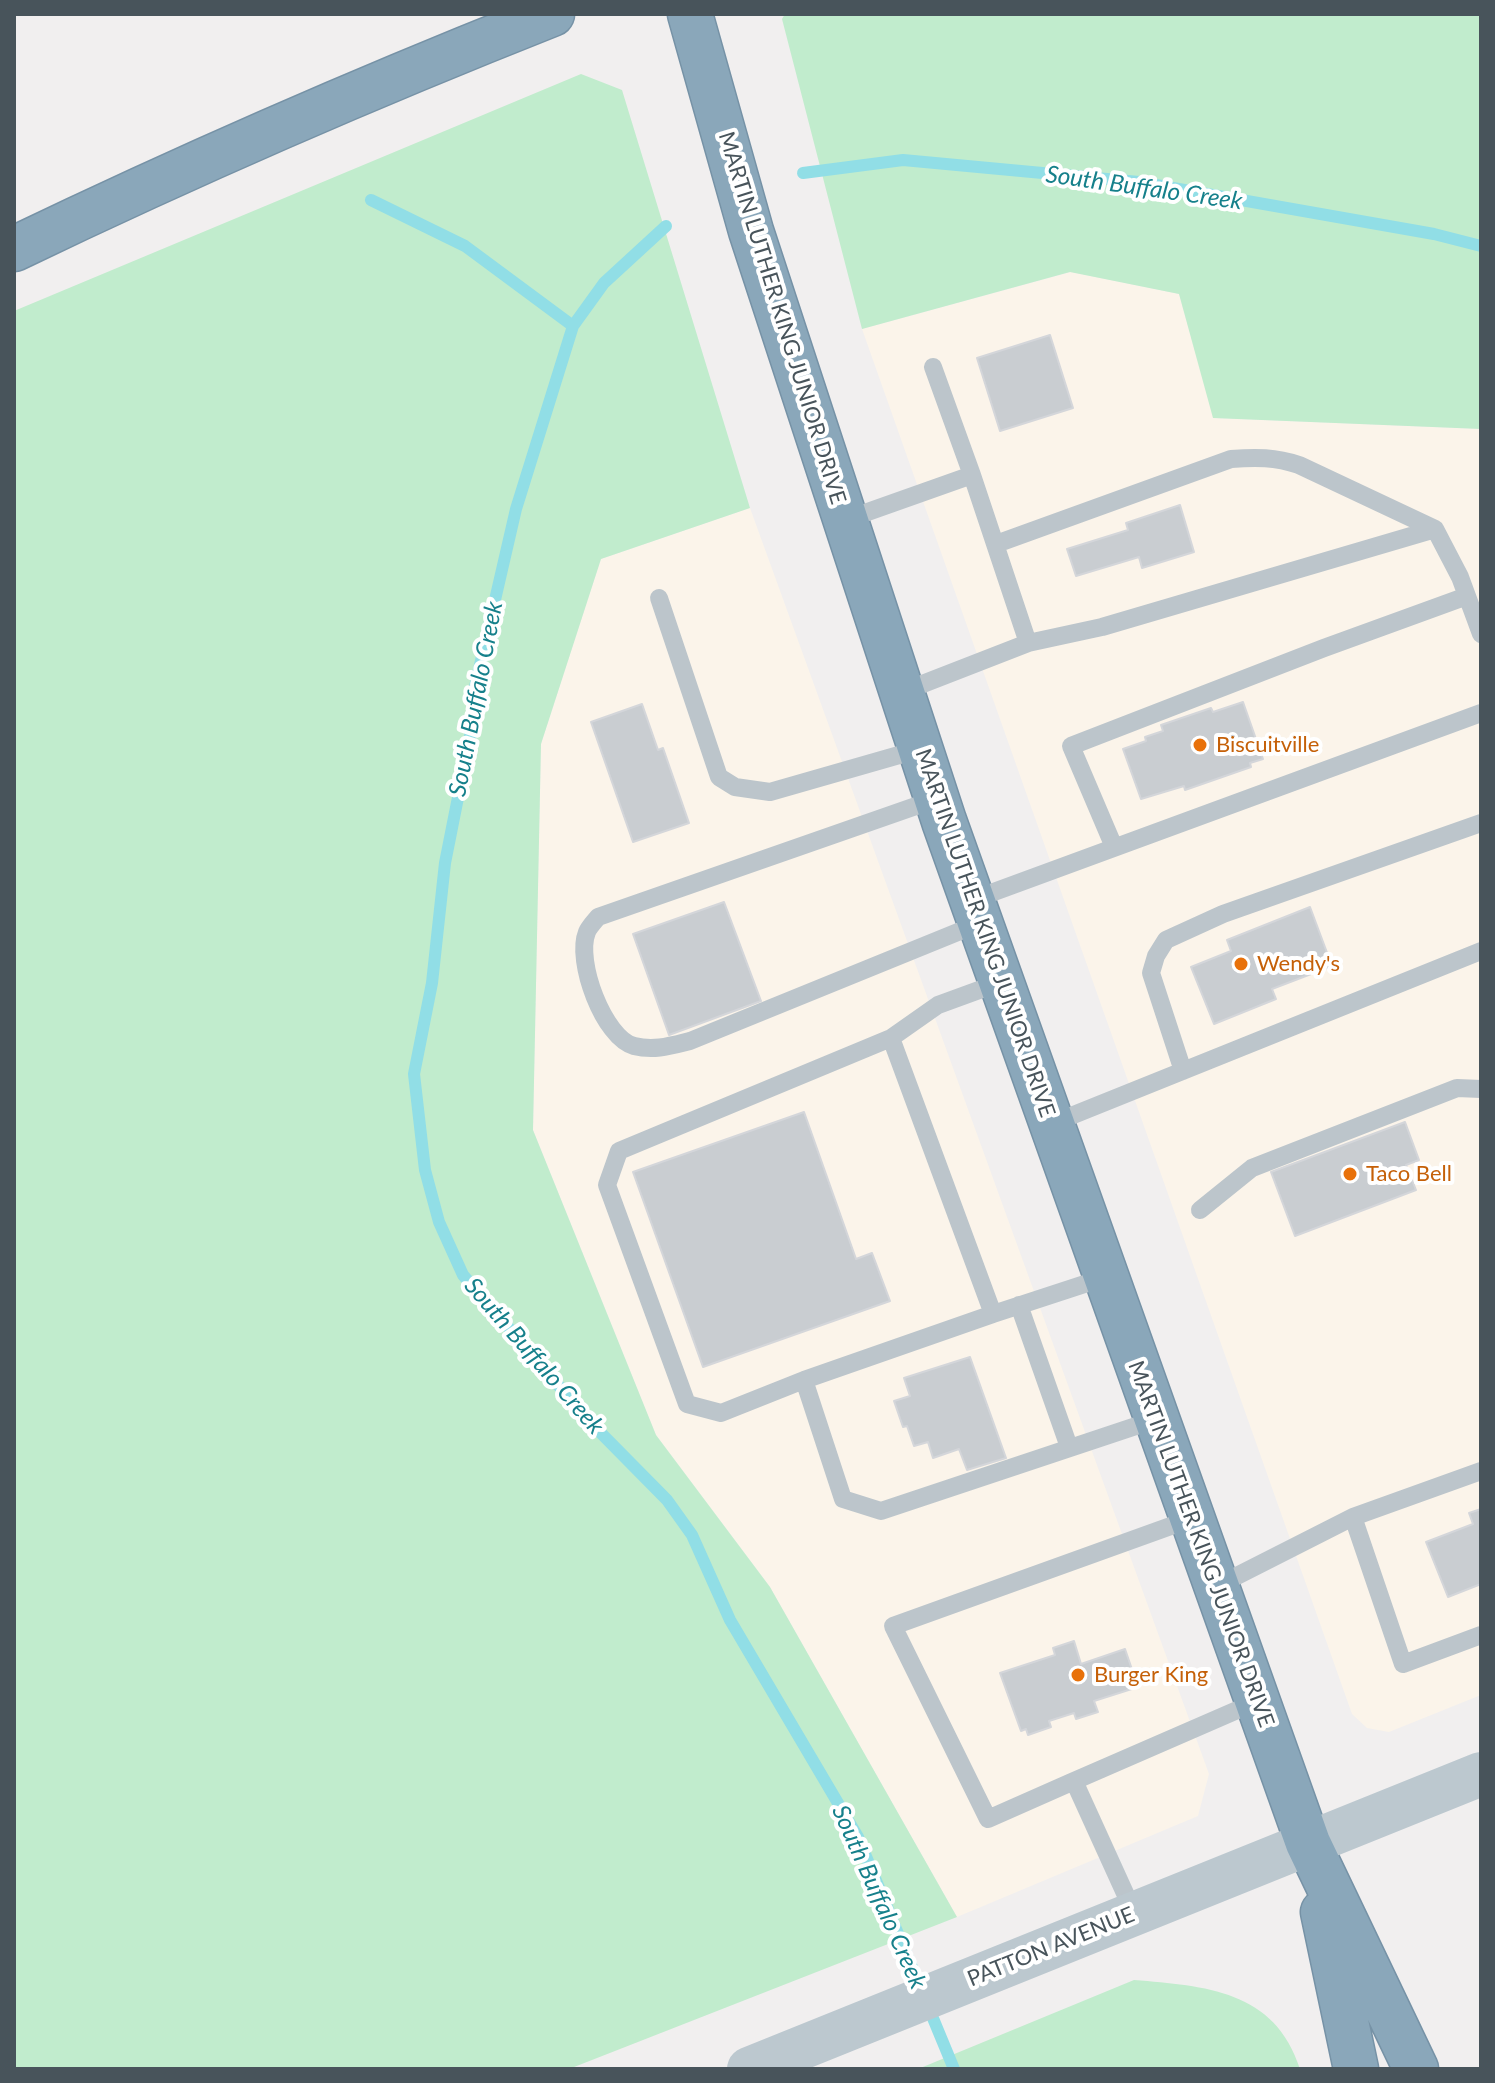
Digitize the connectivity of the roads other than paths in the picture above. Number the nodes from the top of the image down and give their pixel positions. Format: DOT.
graph roads {
  1 [pos="552,14"];
  2 [pos="690,14"];
  3 [pos="14,249"];
  4 [pos="933,367"];
  5 [pos="972,475"];
  6 [pos="845,520"];
  7 [pos="1435,529"];
  8 [pos="996,544"];
  9 [pos="1467,596"];
  10 [pos="659,598"];
  11 [pos="1481,634"];
  12 [pos="1028,643"];
  13 [pos="902,692"];
  14 [pos="1481,713"];
  15 [pos="920,749"];
  16 [pos="936,799"];
  17 [pos="1481,823"];
  18 [pos="1114,847"];
  19 [pos="976,911"];
  20 [pos="1481,951"];
  21 [pos="1001,982"];
  22 [pos="891,1038"];
  23 [pos="1183,1071"];
  24 [pos="1481,1089"];
  25 [pos="1051,1124"];
  26 [pos="1200,1210"];
  27 [pos="1106,1277"];
  28 [pos="1019,1305"];
  29 [pos="993,1314"];
  30 [pos="804,1380"];
  31 [pos="1157,1419"];
  32 [pos="1069,1447"];
  33 [pos="1481,1471"];
  34 [pos="1353,1517"];
  35 [pos="1193,1518"];
  36 [pos="1217,1586"];
  37 [pos="1481,1635"];
  38 [pos="1258,1701"];
  39 [pos="1481,1774"];
  40 [pos="1074,1781"];
  41 [pos="1308,1843"];
  42 [pos="1134,1913"];
  43 [pos="749,2069"];
  44 [pos="1356,2069"];
  45 [pos="1416,2069"];
  1 -- 3 [label="highway"];
  2 -- 6 [label="highway, MARTIN LUTHER KING JUNIOR DRIVE"];
  4 -- 5 [label="lane"];
  5 -- 6 [label="lane"];
  5 -- 8 [label="lane"];
  6 -- 13 [label="highway, MARTIN LUTHER KING JUNIOR DRIVE"];
  7 -- 8 [label="lane"];
  7 -- 9 [label="lane"];
  7 -- 12 [label="lane"];
  8 -- 12 [label="lane"];
  9 -- 11 [label="lane"];
  9 -- 18 [label="lane"];
  10 -- 15 [label="lane"];
  12 -- 13 [label="lane"];
  13 -- 15 [label="highway, MARTIN LUTHER KING JUNIOR DRIVE"];
  14 -- 18 [label="lane"];
  15 -- 16 [label="highway, MARTIN LUTHER KING JUNIOR DRIVE"];
  16 -- 19 [label="highway, MARTIN LUTHER KING JUNIOR DRIVE"];
  16 -- 19 [label="lane"];
  17 -- 23 [label="lane"];
  18 -- 19 [label="lane"];
  19 -- 21 [label="highway, MARTIN LUTHER KING JUNIOR DRIVE"];
  20 -- 23 [label="lane"];
  21 -- 22 [label="lane"];
  21 -- 25 [label="highway, MARTIN LUTHER KING JUNIOR DRIVE"];
  22 -- 29 [label="lane"];
  22 -- 30 [label="lane"];
  23 -- 25 [label="lane"];
  24 -- 26 [label="lane"];
  25 -- 27 [label="highway, MARTIN LUTHER KING JUNIOR DRIVE"];
  27 -- 28 [label="lane"];
  27 -- 31 [label="highway, MARTIN LUTHER KING JUNIOR DRIVE"];
  28 -- 29 [label="lane"];
  28 -- 32 [label="lane"];
  29 -- 30 [label="lane"];
  30 -- 32 [label="lane"];
  31 -- 32 [label="lane"];
  31 -- 35 [label="highway, MARTIN LUTHER KING JUNIOR DRIVE"];
  33 -- 34 [label="lane"];
  34 -- 36 [label="lane"];
  34 -- 37 [label="lane"];
  35 -- 36 [label="highway, MARTIN LUTHER KING JUNIOR DRIVE"];
  35 -- 40 [label="lane"];
  36 -- 38 [label="highway, MARTIN LUTHER KING JUNIOR DRIVE"];
  38 -- 40 [label="lane"];
  38 -- 41 [label="highway, MARTIN LUTHER KING JUNIOR DRIVE"];
  39 -- 41 [label="street, PATTON AVENUE"];
  40 -- 42 [label="lane"];
  41 -- 42 [label="street, PATTON AVENUE"];
  41 -- 44 [label="highway"];
  41 -- 45 [label="highway"];
  42 -- 43 [label="street, PATTON AVENUE"];
}
